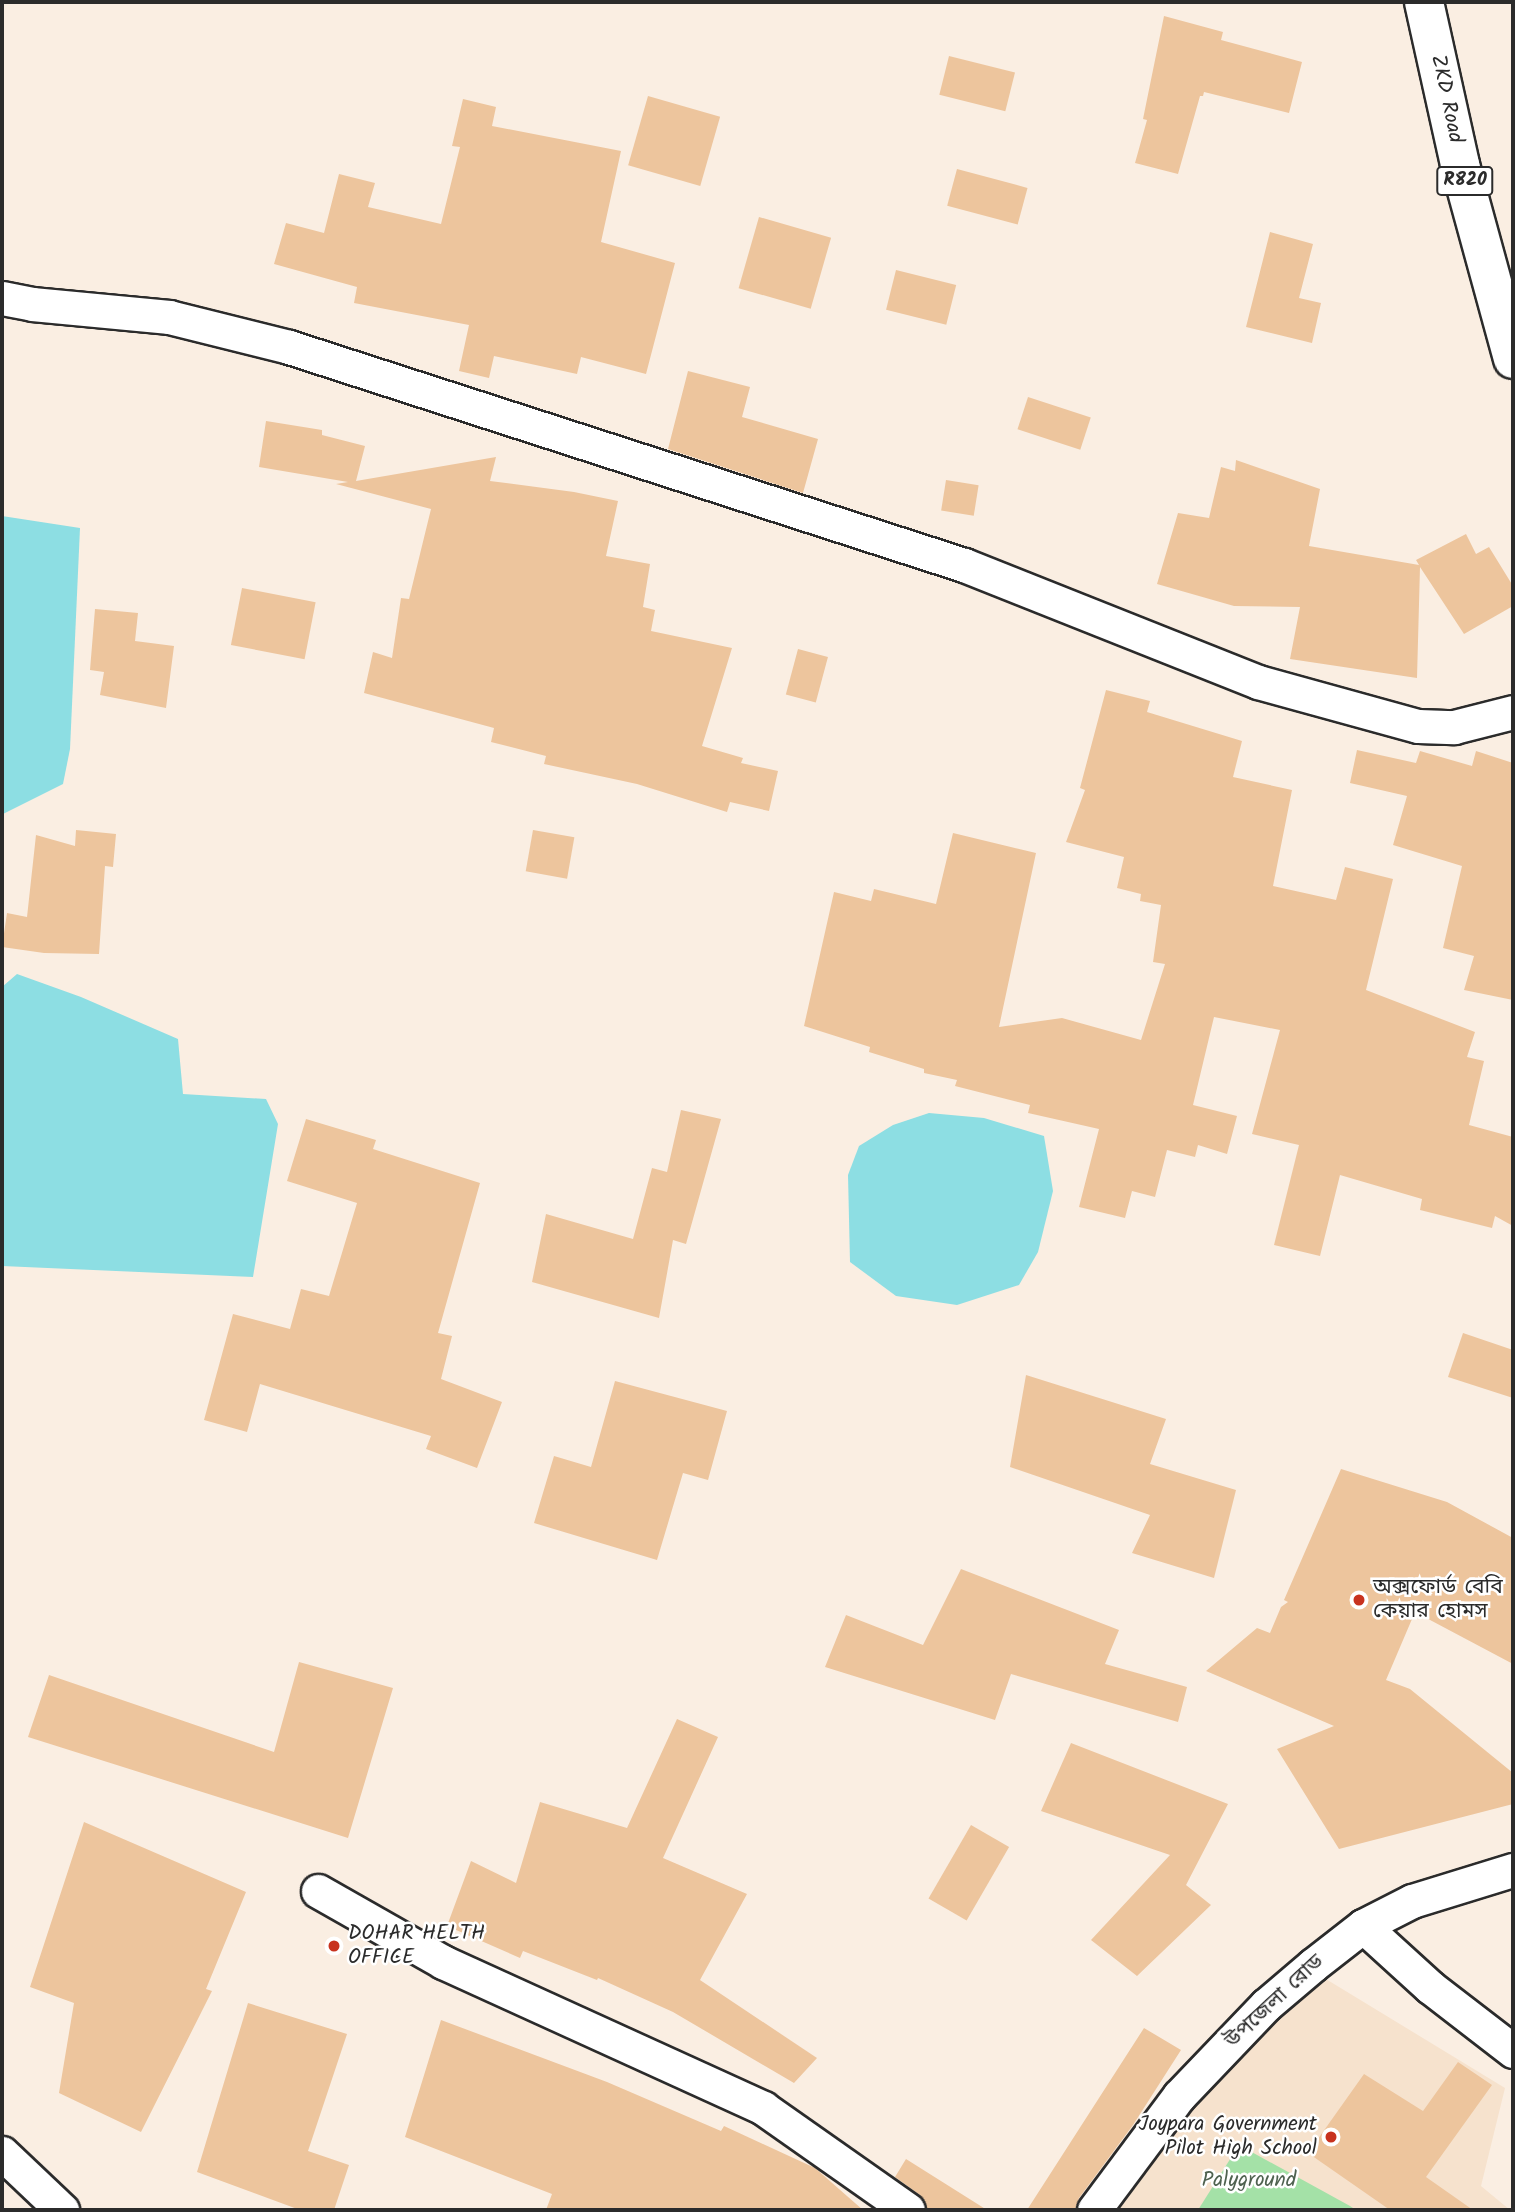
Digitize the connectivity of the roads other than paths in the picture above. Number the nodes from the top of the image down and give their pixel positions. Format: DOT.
graph roads {
  1 [pos="1424,2"];
  2 [pos="2,298"];
  3 [pos="1513,359"];
  4 [pos="1513,712"];
  5 [pos="1513,1870"];
  6 [pos="317,1891"];
  7 [pos="1363,1926"];
  8 [pos="1513,2051"];
  9 [pos="2,2153"];
  10 [pos="62,2210"];
  11 [pos="908,2210"];
  12 [pos="1094,2210"];
  1 -- 3 [label="main road, ZKD Road / R820"];
  2 -- 4 [label="street"];
  5 -- 7 [label="street, উপজেলা রোড"];
  6 -- 11 [label="street"];
  7 -- 8 [label="street"];
  7 -- 12 [label="street, উপজেলা রোড"];
  9 -- 10 [label="street"];
}
